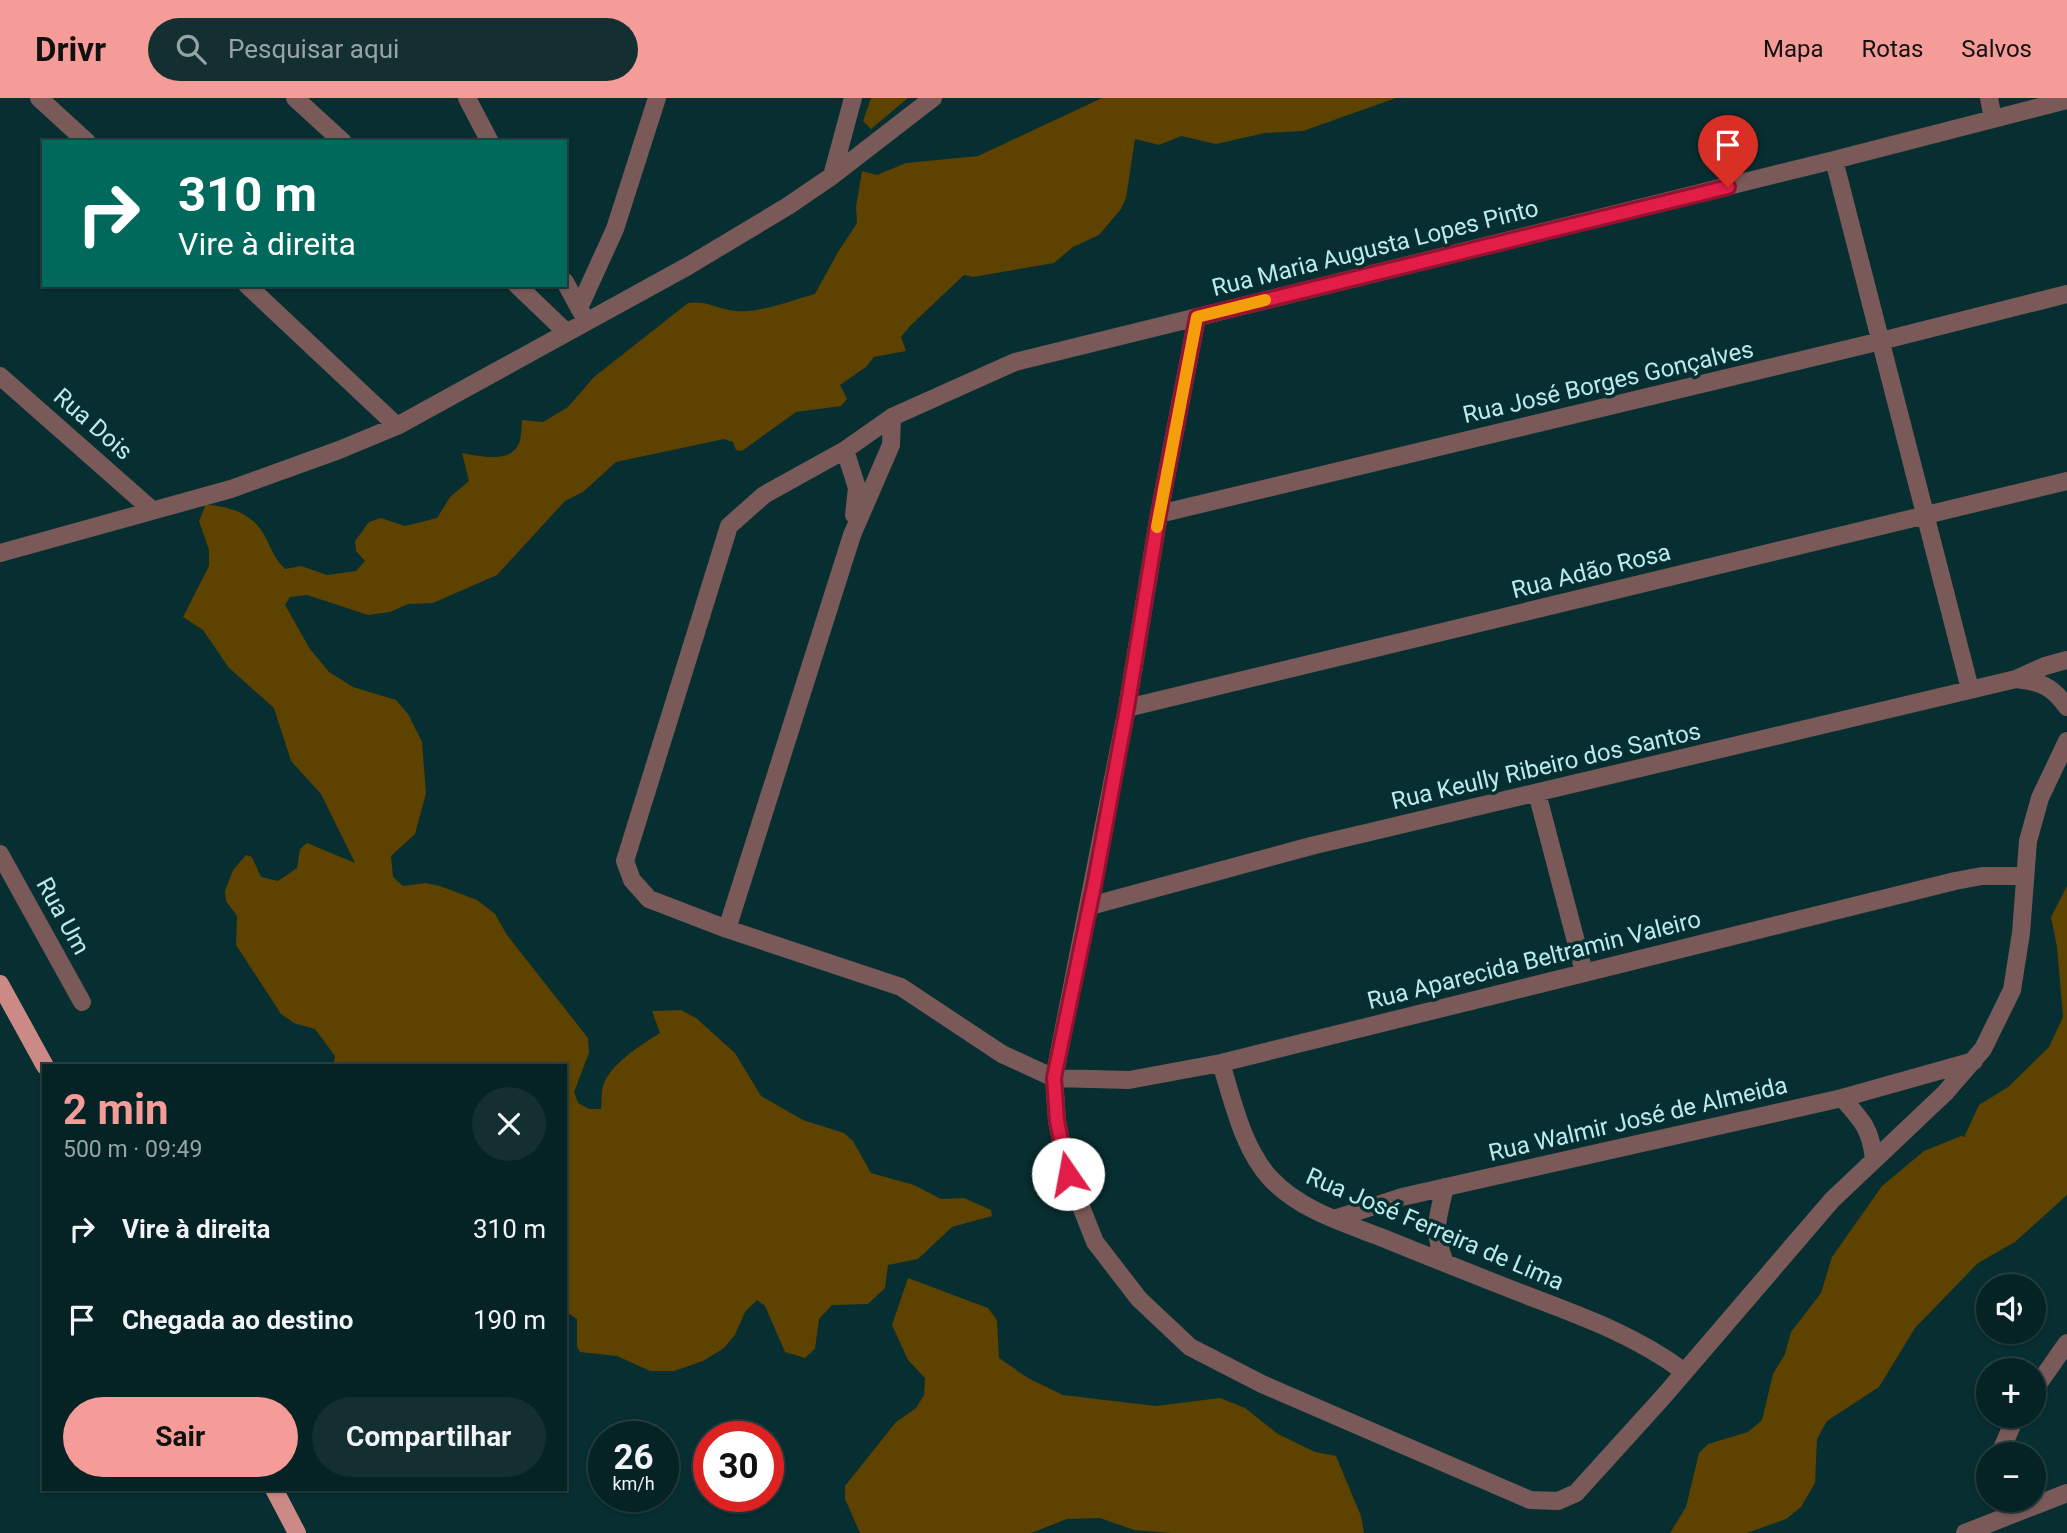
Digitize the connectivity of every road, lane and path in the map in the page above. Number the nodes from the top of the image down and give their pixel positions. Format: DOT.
graph roads {
  1 [pos="38,98"];
  2 [pos="295,98"];
  3 [pos="467,98"];
  4 [pos="657,98"];
  5 [pos="853,98"];
  6 [pos="933,98"];
  7 [pos="1989,98"];
  8 [pos="2067,100"];
  9 [pos="1993,119"];
  10 [pos="85,140"];
  11 [pos="341,140"];
  12 [pos="489,140"];
  13 [pos="1834,160"];
  14 [pos="832,176"];
  15 [pos="567,286"];
  16 [pos="249,287"];
  17 [pos="519,287"];
  18 [pos="2067,294"];
  19 [pos="583,314"];
  20 [pos="1197,317"];
  21 [pos="566,332"];
  22 [pos="1881,341"];
  23 [pos="0,376"];
  24 [pos="892,417"];
  25 [pos="397,426"];
  26 [pos="845,450"];
  27 [pos="2067,481"];
  28 [pos="152,510"];
  29 [pos="1159,514"];
  30 [pos="1927,515"];
  31 [pos="852,536"];
  32 [pos="0,553"];
  33 [pos="2067,660"];
  34 [pos="2016,679"];
  35 [pos="1970,689"];
  36 [pos="2067,707"];
  37 [pos="1127,708"];
  38 [pos="2067,741"];
  39 [pos="1537,793"];
  40 [pos="0,854"];
  41 [pos="2024,876"];
  42 [pos="1090,906"];
  43 [pos="727,929"];
  44 [pos="1584,972"];
  45 [pos="0,984"];
  46 [pos="82,1002"];
  47 [pos="1974,1062"];
  48 [pos="1221,1063"];
  49 [pos="44,1064"];
  50 [pos="1054,1078"];
  51 [pos="1842,1098"];
  52 [pos="1874,1158"];
  53 [pos="1445,1187"];
  54 [pos="1334,1219"];
  55 [pos="1445,1264"];
  56 [pos="2067,1343"];
  57 [pos="1684,1371"];
  58 [pos="2046,1373"];
  59 [pos="275,1491"];
  60 [pos="2067,1493"];
  61 [pos="2046,1498"];
  62 [pos="2004,1512"];
  63 [pos="297,1533"];
  64 [pos="1965,1533"];
  1 -- 10 [label="street"];
  2 -- 11 [label="street"];
  3 -- 12 [label="street"];
  4 -- 19 [label="street"];
  5 -- 14 [label="street"];
  6 -- 14 [label="street"];
  7 -- 9 [label="street"];
  8 -- 9 [label="street, Rua Maria Augusta Lopes Pinto"];
  9 -- 13 [label="street, Rua Maria Augusta Lopes Pinto"];
  13 -- 20 [label="street, Rua Maria Augusta Lopes Pinto"];
  13 -- 22 [label="street"];
  14 -- 19 [label="street"];
  15 -- 19 [label="street"];
  16 -- 25 [label="street"];
  17 -- 21 [label="street"];
  18 -- 22 [label="street, Rua José Borges Gonçalves"];
  19 -- 21 [label="street"];
  20 -- 24 [label="street, Rua Maria Augusta Lopes Pinto"];
  20 -- 29 [label="street"];
  21 -- 25 [label="street"];
  22 -- 29 [label="street, Rua José Borges Gonçalves"];
  22 -- 30 [label="street"];
  23 -- 28 [label="street, Rua Dois"];
  24 -- 26 [label="street, Rua Maria Augusta Lopes Pinto"];
  24 -- 31 [label="street"];
  25 -- 28 [label="street"];
  26 -- 31 [label="street"];
  26 -- 43 [label="street, Rua Maria Augusta Lopes Pinto"];
  27 -- 30 [label="street, Rua Adão Rosa"];
  28 -- 32 [label="street"];
  29 -- 37 [label="street"];
  30 -- 35 [label="street"];
  30 -- 37 [label="street, Rua Adão Rosa"];
  31 -- 43 [label="street"];
  33 -- 34 [label="street, Rua Keully Ribeiro dos Santos"];
  34 -- 35 [label="street, Rua Keully Ribeiro dos Santos"];
  34 -- 36 [label="street, Rua Keully Ribeiro dos Santos"];
  35 -- 39 [label="street, Rua Keully Ribeiro dos Santos"];
  37 -- 42 [label="street"];
  38 -- 41 [label="street"];
  39 -- 42 [label="street, Rua Keully Ribeiro dos Santos"];
  39 -- 44 [label="street"];
  40 -- 46 [label="street, Rua Um"];
  41 -- 44 [label="street, Rua Aparecida Beltramin Valeiro"];
  41 -- 47 [label="street"];
  42 -- 50 [label="street"];
  43 -- 50 [label="street"];
  44 -- 48 [label="street, Rua Aparecida Beltramin Valeiro"];
  45 -- 49 [label="main road"];
  47 -- 51 [label="street, Rua Walmir José de Almeida"];
  47 -- 52 [label="street"];
  48 -- 50 [label="street, Rua Aparecida Beltramin Valeiro"];
  48 -- 54 [label="street, Rua José Ferreira de Lima"];
  50 -- 57 [label="street"];
  51 -- 52 [label="street"];
  51 -- 53 [label="street, Rua Walmir José de Almeida"];
  52 -- 57 [label="street"];
  53 -- 54 [label="street, Rua Walmir José de Almeida"];
  53 -- 55 [label="street"];
  54 -- 55 [label="street, Rua José Ferreira de Lima"];
  55 -- 57 [label="street, Rua José Ferreira de Lima"];
  56 -- 58 [label="street"];
  59 -- 63 [label="main road"];
  60 -- 61 [label="street"];
  62 -- 64 [label="street"];
}
